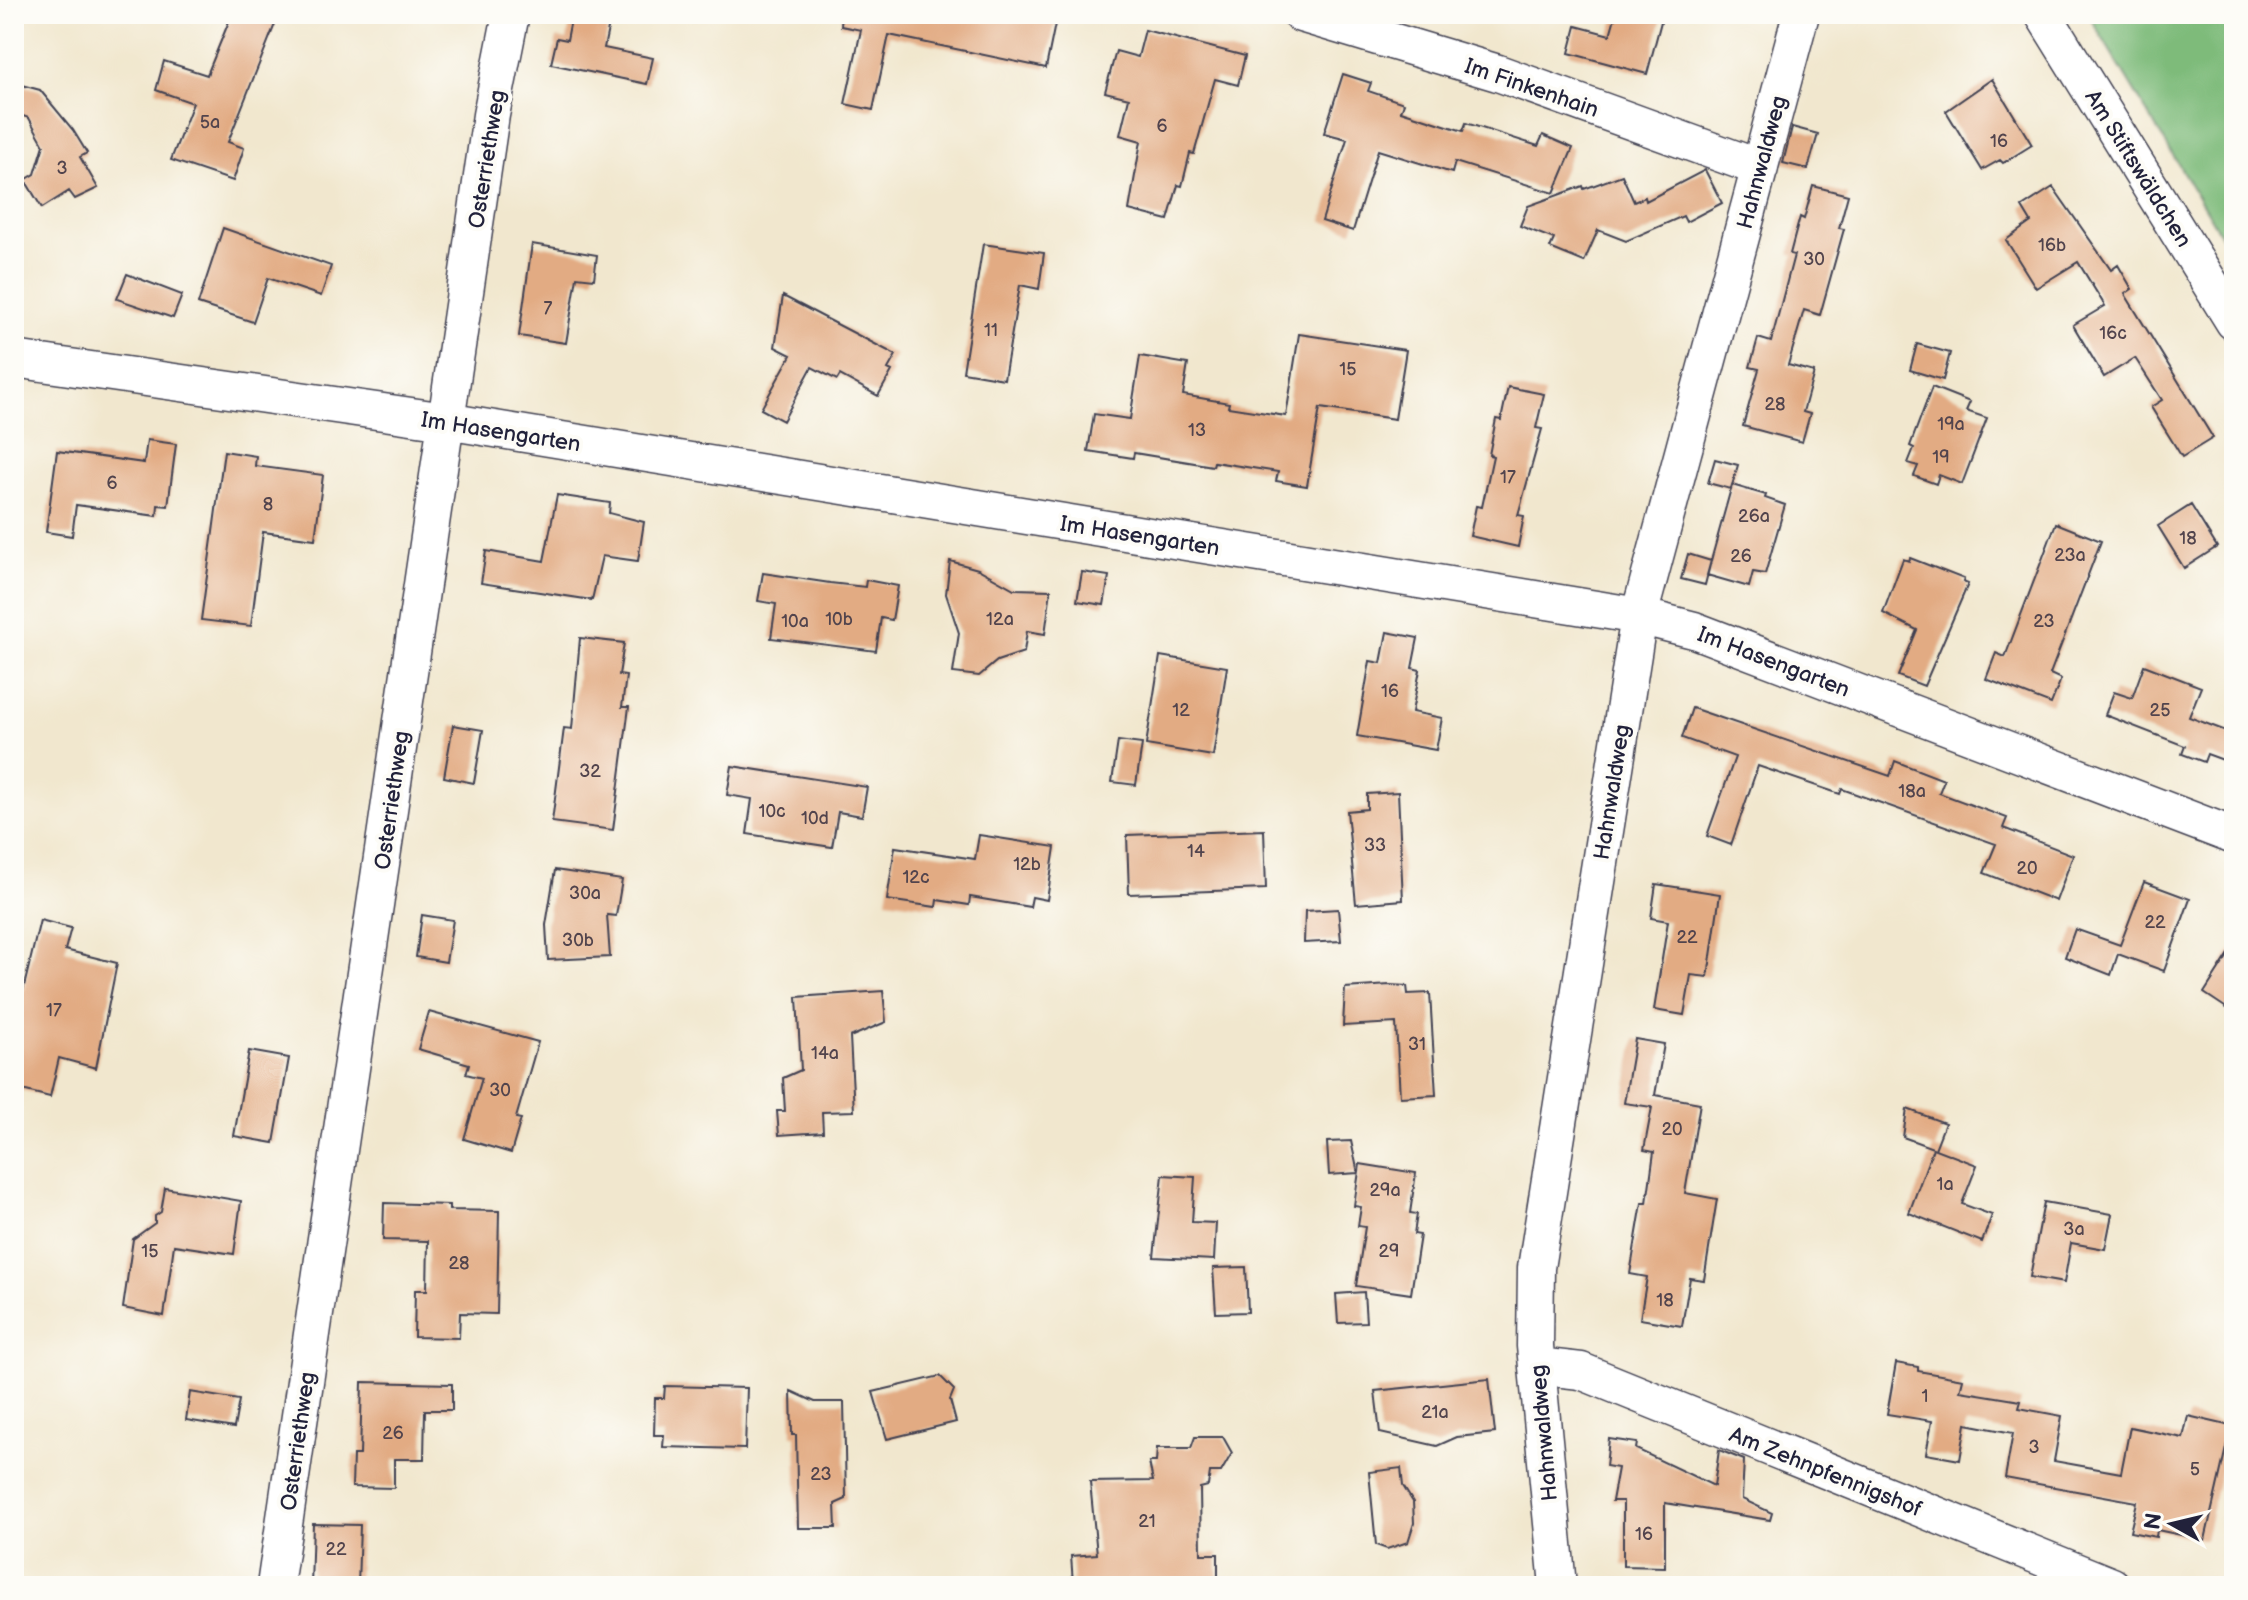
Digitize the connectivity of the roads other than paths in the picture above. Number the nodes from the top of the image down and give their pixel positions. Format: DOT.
graph roads {
  1 [pos="511,14"];
  2 [pos="1301,14"];
  3 [pos="1801,14"];
  4 [pos="2043,14"];
  5 [pos="1760,168"];
  6 [pos="2234,322"];
  7 [pos="14,359"];
  8 [pos="446,421"];
  9 [pos="1639,616"];
  10 [pos="2234,836"];
  11 [pos="1537,1366"];
  12 [pos="275,1586"];
  13 [pos="1558,1586"];
  14 [pos="2112,1586"];
  1 -- 8 [label="street, Osterriethweg"];
  2 -- 5 [label="street, Im Finkenhain"];
  3 -- 5 [label="street, Hahnwaldweg"];
  4 -- 6 [label="street, Am Stiftswäldchen"];
  5 -- 9 [label="street, Hahnwaldweg"];
  7 -- 8 [label="street, Im Hasengarten"];
  8 -- 9 [label="street, Im Hasengarten"];
  8 -- 12 [label="street, Osterriethweg"];
  9 -- 10 [label="street, Im Hasengarten"];
  9 -- 11 [label="street, Hahnwaldweg"];
  11 -- 13 [label="street, Hahnwaldweg"];
  11 -- 14 [label="street, Am Zehnpfennigshof"];
}
